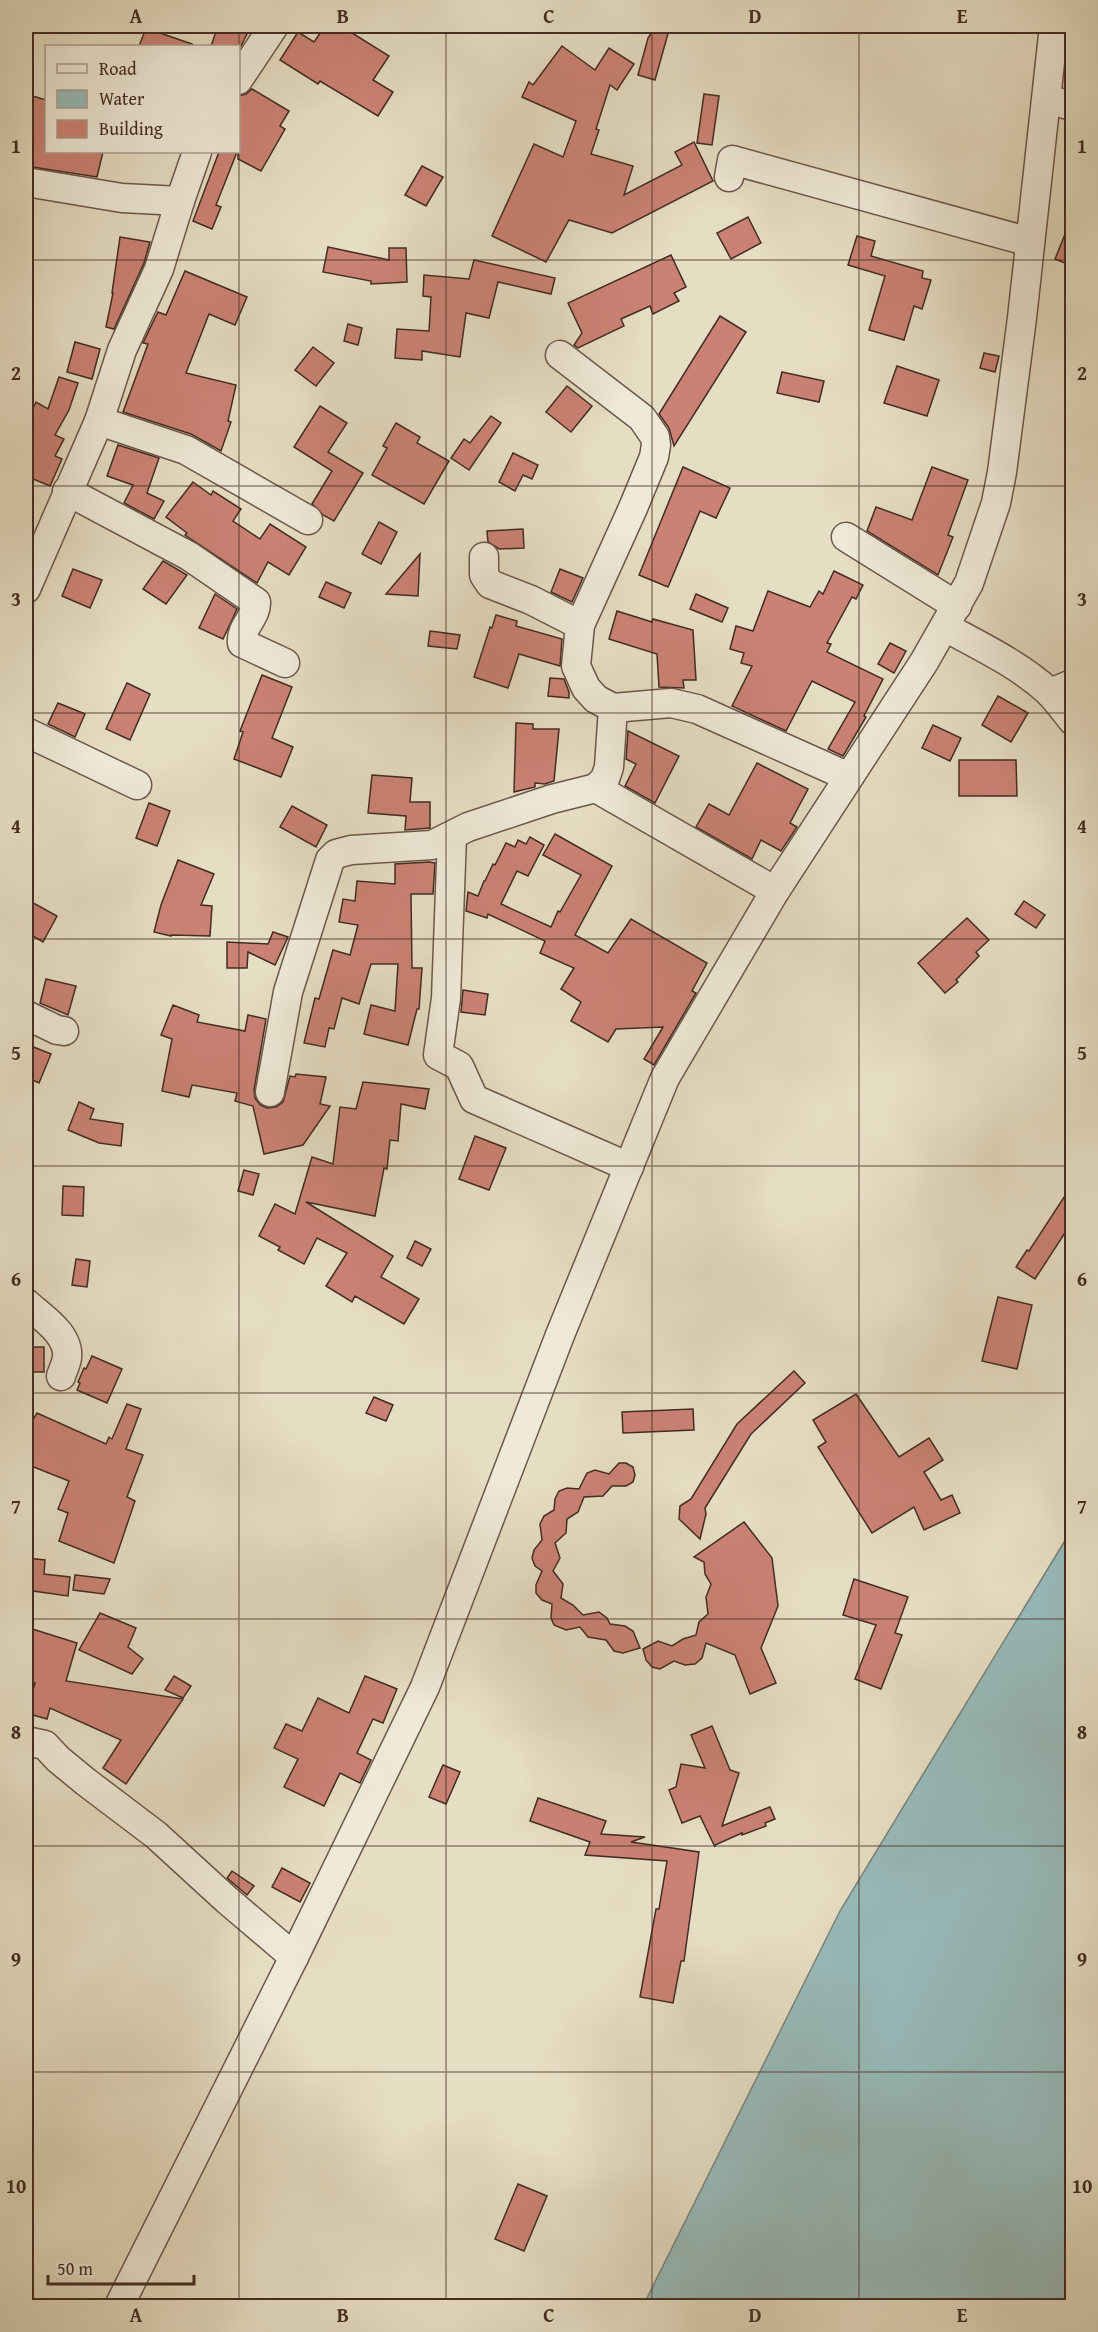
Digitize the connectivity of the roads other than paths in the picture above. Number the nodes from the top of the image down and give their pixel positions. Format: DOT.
graph roads {
  1 [pos="274,26"];
  2 [pos="1054,26"];
  3 [pos="240,77"];
  4 [pos="1060,102"];
  5 [pos="197,153"];
  6 [pos="729,177"];
  7 [pos="26,182"];
  8 [pos="180,201"];
  9 [pos="1030,242"];
  10 [pos="560,355"];
  11 [pos="99,421"];
  12 [pos="67,491"];
  13 [pos="308,520"];
  14 [pos="846,537"];
  15 [pos="483,557"];
  16 [pos="26,589"];
  17 [pos="951,616"];
  18 [pos="580,625"];
  19 [pos="285,663"];
  20 [pos="1061,688"];
  21 [pos="613,708"];
  22 [pos="1072,720"];
  23 [pos="26,732"];
  24 [pos="849,777"];
  25 [pos="137,785"];
  26 [pos="596,788"];
  27 [pos="452,837"];
  28 [pos="775,891"];
  29 [pos="26,1015"];
  30 [pos="64,1031"];
  31 [pos="270,1092"];
  32 [pos="629,1167"];
  33 [pos="26,1303"];
  34 [pos="61,1376"];
  35 [pos="26,1741"];
  36 [pos="294,1957"];
  37 [pos="119,2307"];
  1 -- 3 [label="street"];
  2 -- 4 [label="street"];
  4 -- 9 [label="street"];
  5 -- 8 [label="street"];
  6 -- 9 [label="street"];
  7 -- 8 [label="street"];
  8 -- 11 [label="street"];
  9 -- 17 [label="street"];
  10 -- 18 [label="street"];
  11 -- 12 [label="street"];
  11 -- 13 [label="street"];
  12 -- 16 [label="street"];
  12 -- 19 [label="street"];
  14 -- 17 [label="street"];
  15 -- 18 [label="street"];
  17 -- 20 [label="street"];
  17 -- 24 [label="street"];
  18 -- 21 [label="street"];
  20 -- 22 [label="street"];
  21 -- 24 [label="street"];
  21 -- 26 [label="street"];
  23 -- 25 [label="street"];
  24 -- 28 [label="street"];
  26 -- 27 [label="street"];
  26 -- 28 [label="street"];
  27 -- 31 [label="street"];
  27 -- 32 [label="street"];
  28 -- 32 [label="street"];
  29 -- 30 [label="street"];
  32 -- 36 [label="street"];
  33 -- 34 [label="street"];
  35 -- 36 [label="street"];
  36 -- 37 [label="street"];
}
